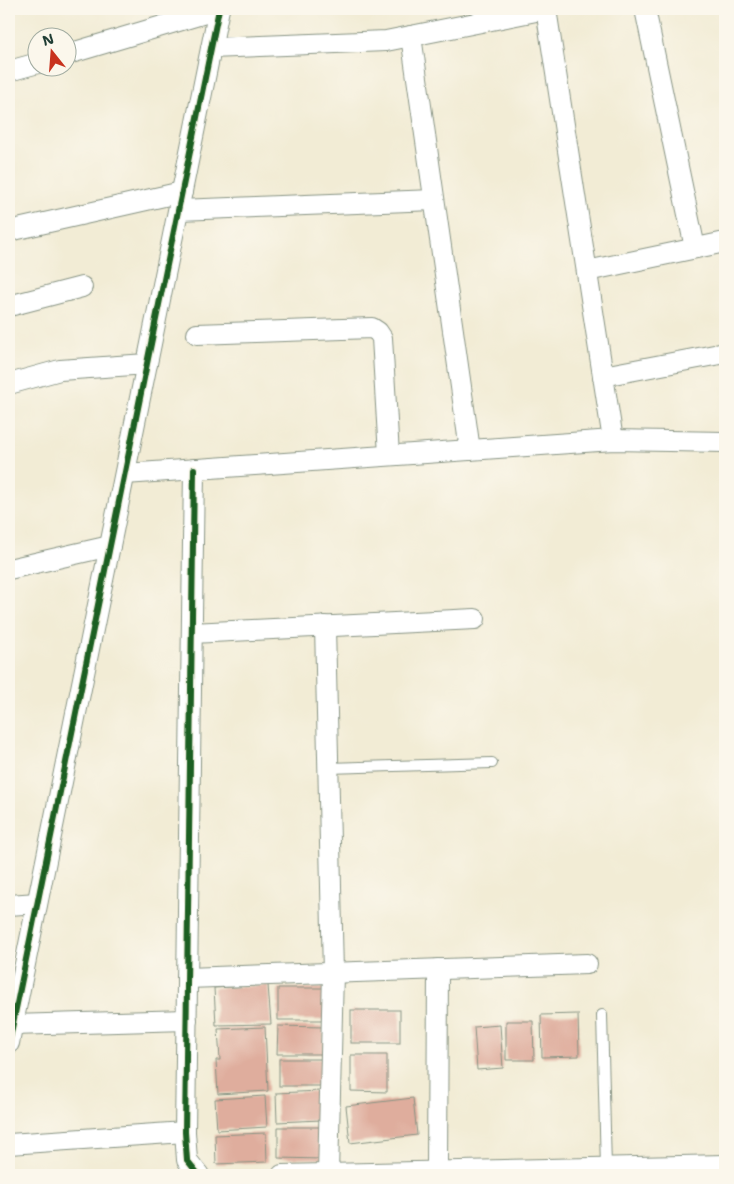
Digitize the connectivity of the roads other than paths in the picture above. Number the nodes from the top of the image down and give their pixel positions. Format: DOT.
graph roads {
  1 [pos="219,9"];
  2 [pos="546,9"];
  3 [pos="645,9"];
  4 [pos="467,17"];
  5 [pos="411,36"];
  6 [pos="211,48"];
  7 [pos="78,51"];
  8 [pos="28,66"];
  9 [pos="9,71"];
  10 [pos="434,200"];
  11 [pos="181,201"];
  12 [pos="9,231"];
  13 [pos="725,242"];
  14 [pos="695,248"];
  15 [pos="587,271"];
  16 [pos="82,287"];
  17 [pos="9,306"];
  18 [pos="197,334"];
  19 [pos="725,353"];
  20 [pos="148,364"];
  21 [pos="603,376"];
  22 [pos="9,384"];
  23 [pos="613,440"];
  24 [pos="725,442"];
  25 [pos="470,450"];
  26 [pos="389,455"];
  27 [pos="194,469"];
  28 [pos="125,474"];
  29 [pos="110,546"];
  30 [pos="9,569"];
  31 [pos="475,619"];
  32 [pos="325,626"];
  33 [pos="192,633"];
  34 [pos="492,763"];
  35 [pos="328,768"];
  36 [pos="37,903"];
  37 [pos="9,905"];
  38 [pos="587,964"];
  39 [pos="438,969"];
  40 [pos="332,972"];
  41 [pos="188,978"];
  42 [pos="602,1015"];
  43 [pos="187,1020"];
  44 [pos="11,1034"];
  45 [pos="186,1132"];
  46 [pos="9,1144"];
  47 [pos="725,1165"];
  48 [pos="606,1168"];
  49 [pos="437,1172"];
  50 [pos="328,1174"];
  51 [pos="199,1175"];
  52 [pos="282,1175"];
  53 [pos="291,1175"];
  1 -- 6 [label="street"];
  1 -- 7 [label="street"];
  2 -- 4 [label="street"];
  2 -- 15 [label="street"];
  3 -- 14 [label="street"];
  4 -- 5 [label="street"];
  5 -- 6 [label="street"];
  5 -- 10 [label="street"];
  6 -- 11 [label="street"];
  8 -- 9 [label="street"];
  10 -- 11 [label="street"];
  10 -- 25 [label="street"];
  11 -- 12 [label="street"];
  11 -- 20 [label="street"];
  13 -- 14 [label="street"];
  14 -- 15 [label="street"];
  15 -- 21 [label="street"];
  16 -- 17 [label="street"];
  18 -- 26 [label="street"];
  19 -- 21 [label="street"];
  20 -- 22 [label="street"];
  20 -- 28 [label="street"];
  21 -- 23 [label="street"];
  23 -- 24 [label="street"];
  23 -- 25 [label="street"];
  25 -- 26 [label="street"];
  26 -- 27 [label="street"];
  27 -- 28 [label="street"];
  27 -- 33 [label="street"];
  28 -- 29 [label="street"];
  29 -- 30 [label="street"];
  29 -- 36 [label="street"];
  31 -- 32 [label="street"];
  32 -- 33 [label="street"];
  32 -- 35 [label="street"];
  33 -- 41 [label="street"];
  34 -- 35 [label="lane"];
  35 -- 40 [label="street"];
  36 -- 37 [label="street"];
  36 -- 44 [label="street"];
  38 -- 39 [label="street"];
  39 -- 40 [label="street"];
  39 -- 49 [label="street"];
  40 -- 41 [label="street"];
  40 -- 50 [label="street"];
  41 -- 43 [label="street"];
  42 -- 48 [label="lane"];
  43 -- 44 [label="street"];
  43 -- 45 [label="street"];
  45 -- 46 [label="street"];
  45 -- 51 [label="street"];
  47 -- 48 [label="street"];
  48 -- 49 [label="street"];
  49 -- 50 [label="street"];
  50 -- 53 [label="street"];
  52 -- 53 [label="street"];
}
